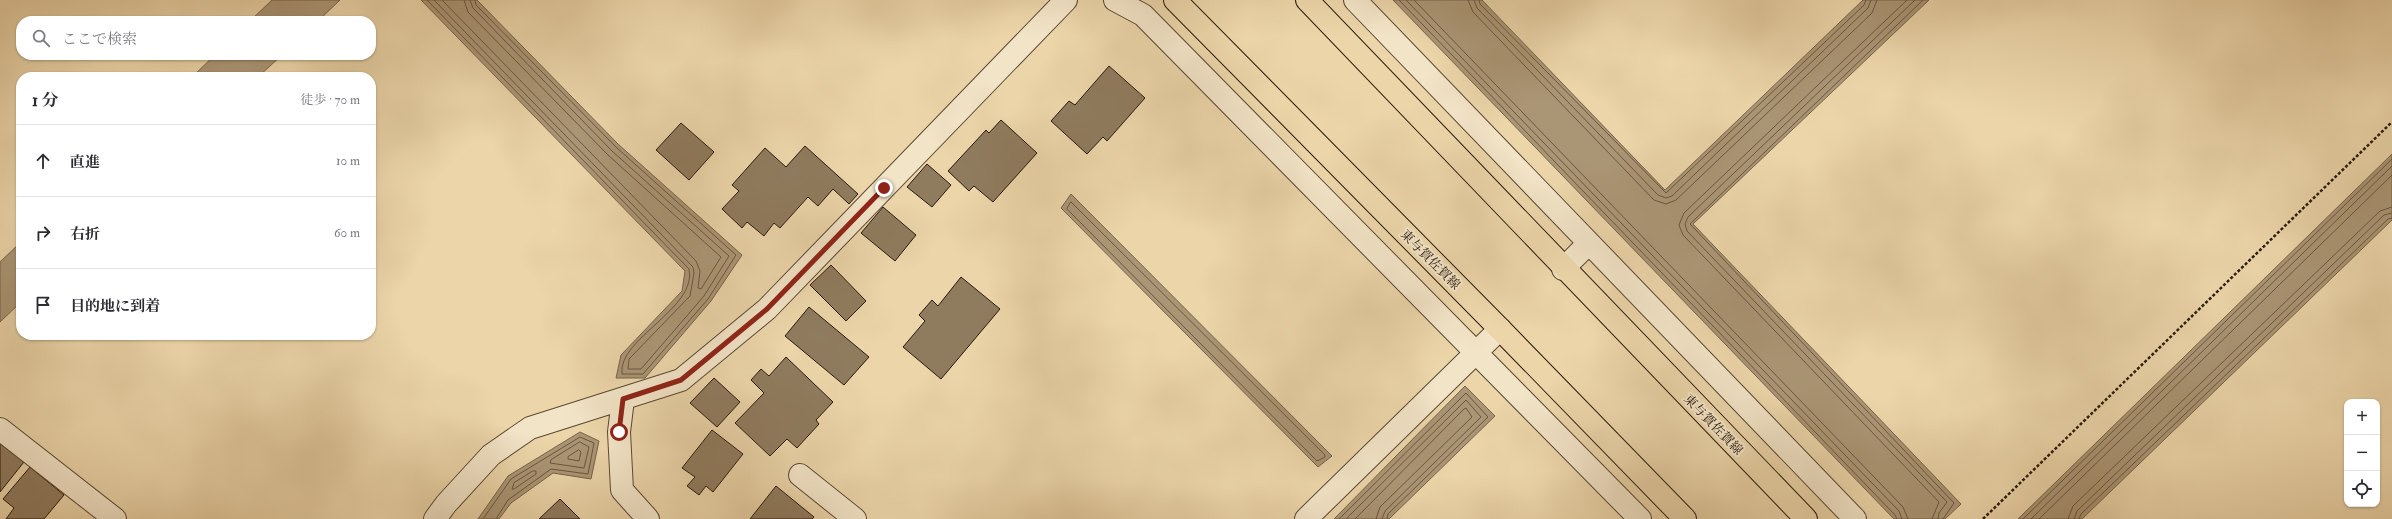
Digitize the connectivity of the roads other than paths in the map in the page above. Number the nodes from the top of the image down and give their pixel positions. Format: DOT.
graph roads {
  1 [pos="1066,0"];
  2 [pos="1115,0"];
  3 [pos="1175,0"];
  4 [pos="1307,0"];
  5 [pos="1355,0"];
  6 [pos="1589,243"];
  7 [pos="1563,269"];
  8 [pos="1500,329"];
  9 [pos="1478,352"];
  10 [pos="623,399"];
  11 [pos="0,429"];
  12 [pos="800,475"];
  13 [pos="115,519"];
  14 [pos="435,519"];
  15 [pos="648,519"];
  16 [pos="855,519"];
  17 [pos="1306,519"];
  18 [pos="1640,519"];
  19 [pos="1685,519"];
  20 [pos="1806,519"];
  21 [pos="1855,519"];
  1 -- 10 [label="street"];
  2 -- 9 [label="street"];
  3 -- 8 [label="main road, 東与賀佐賀線"];
  4 -- 7 [label="main road, 東与賀佐賀線"];
  5 -- 6 [label="street"];
  6 -- 7 [label="street"];
  6 -- 21 [label="street"];
  7 -- 20 [label="main road, 東与賀佐賀線"];
  8 -- 9 [label="street"];
  8 -- 19 [label="main road, 東与賀佐賀線"];
  9 -- 17 [label="street"];
  9 -- 18 [label="street"];
  10 -- 14 [label="street"];
  10 -- 15 [label="street"];
  11 -- 13 [label="street"];
  12 -- 16 [label="street"];
}
